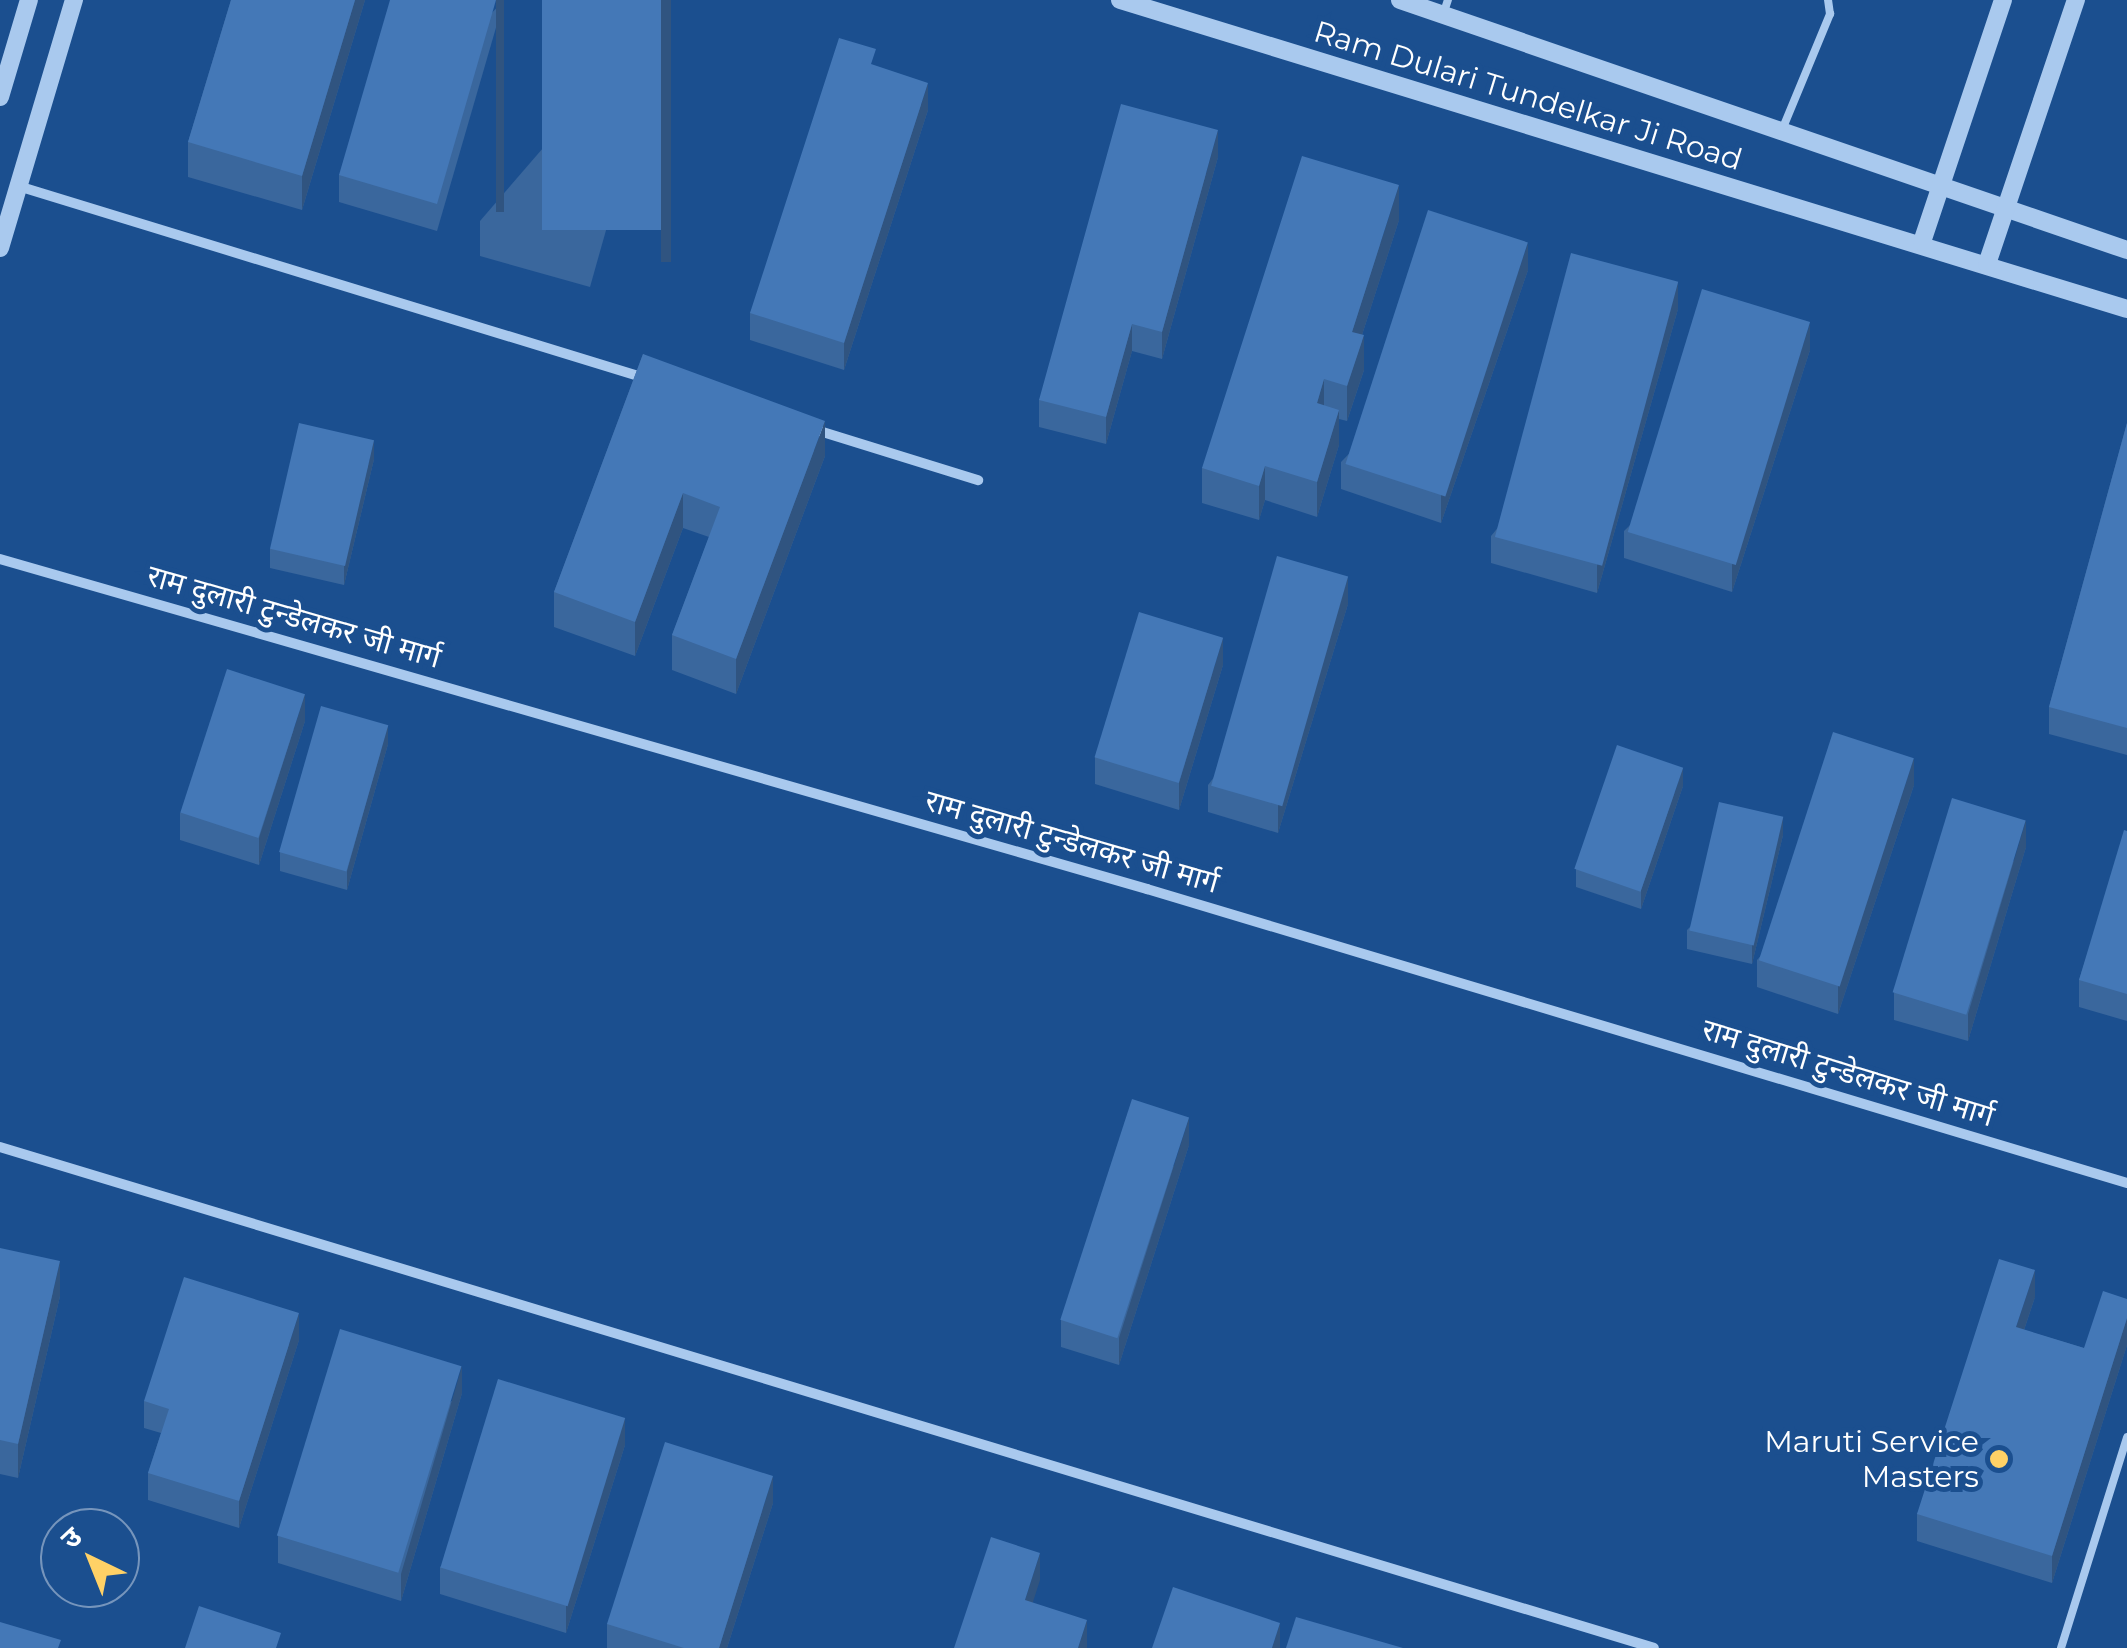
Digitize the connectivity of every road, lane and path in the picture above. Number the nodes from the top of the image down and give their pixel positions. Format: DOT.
graph roads {
  1 [pos="30,0"];
  2 [pos="74,0"];
  3 [pos="1120,0"];
  4 [pos="1400,0"];
  5 [pos="1828,0"];
  6 [pos="2002,0"];
  7 [pos="2076,0"];
  8 [pos="1445,8"];
  9 [pos="0,97"];
  10 [pos="1781,133"];
  11 [pos="18,186"];
  12 [pos="1939,188"];
  13 [pos="2008,211"];
  14 [pos="1922,242"];
  15 [pos="0,248"];
  16 [pos="2127,250"];
  17 [pos="1987,264"];
  18 [pos="2127,309"];
  19 [pos="658,382"];
  20 [pos="790,422"];
  21 [pos="978,480"];
  22 [pos="0,558"];
  23 [pos="0,1147"];
  24 [pos="2127,1183"];
  25 [pos="2127,1438"];
  26 [pos="1636,1645"];
  27 [pos="1654,1648"];
  28 [pos="2061,1648"];
  1 -- 9 [label="street"];
  2 -- 11 [label="street"];
  3 -- 14 [label="street, Ram Dulari Tundelkar Ji Road"];
  4 -- 8 [label="street, Ram Dulari Tundelkar Ji Road"];
  5 -- 10 [label="lane"];
  6 -- 12 [label="street"];
  7 -- 13 [label="street"];
  8 -- 10 [label="street, Ram Dulari Tundelkar Ji Road"];
  10 -- 12 [label="street, Ram Dulari Tundelkar Ji Road"];
  11 -- 15 [label="street"];
  11 -- 19 [label="street"];
  12 -- 13 [label="street, Ram Dulari Tundelkar Ji Road"];
  12 -- 14 [label="street"];
  13 -- 16 [label="street"];
  13 -- 17 [label="street"];
  14 -- 17 [label="street, Ram Dulari Tundelkar Ji Road"];
  17 -- 18 [label="street"];
  20 -- 21 [label="street"];
  22 -- 24 [label="street, राम दुलारी टुन्डेलकर जी मार्ग"];
  23 -- 26 [label="street"];
  25 -- 28 [label="lane"];
  26 -- 27 [label="street"];
}
